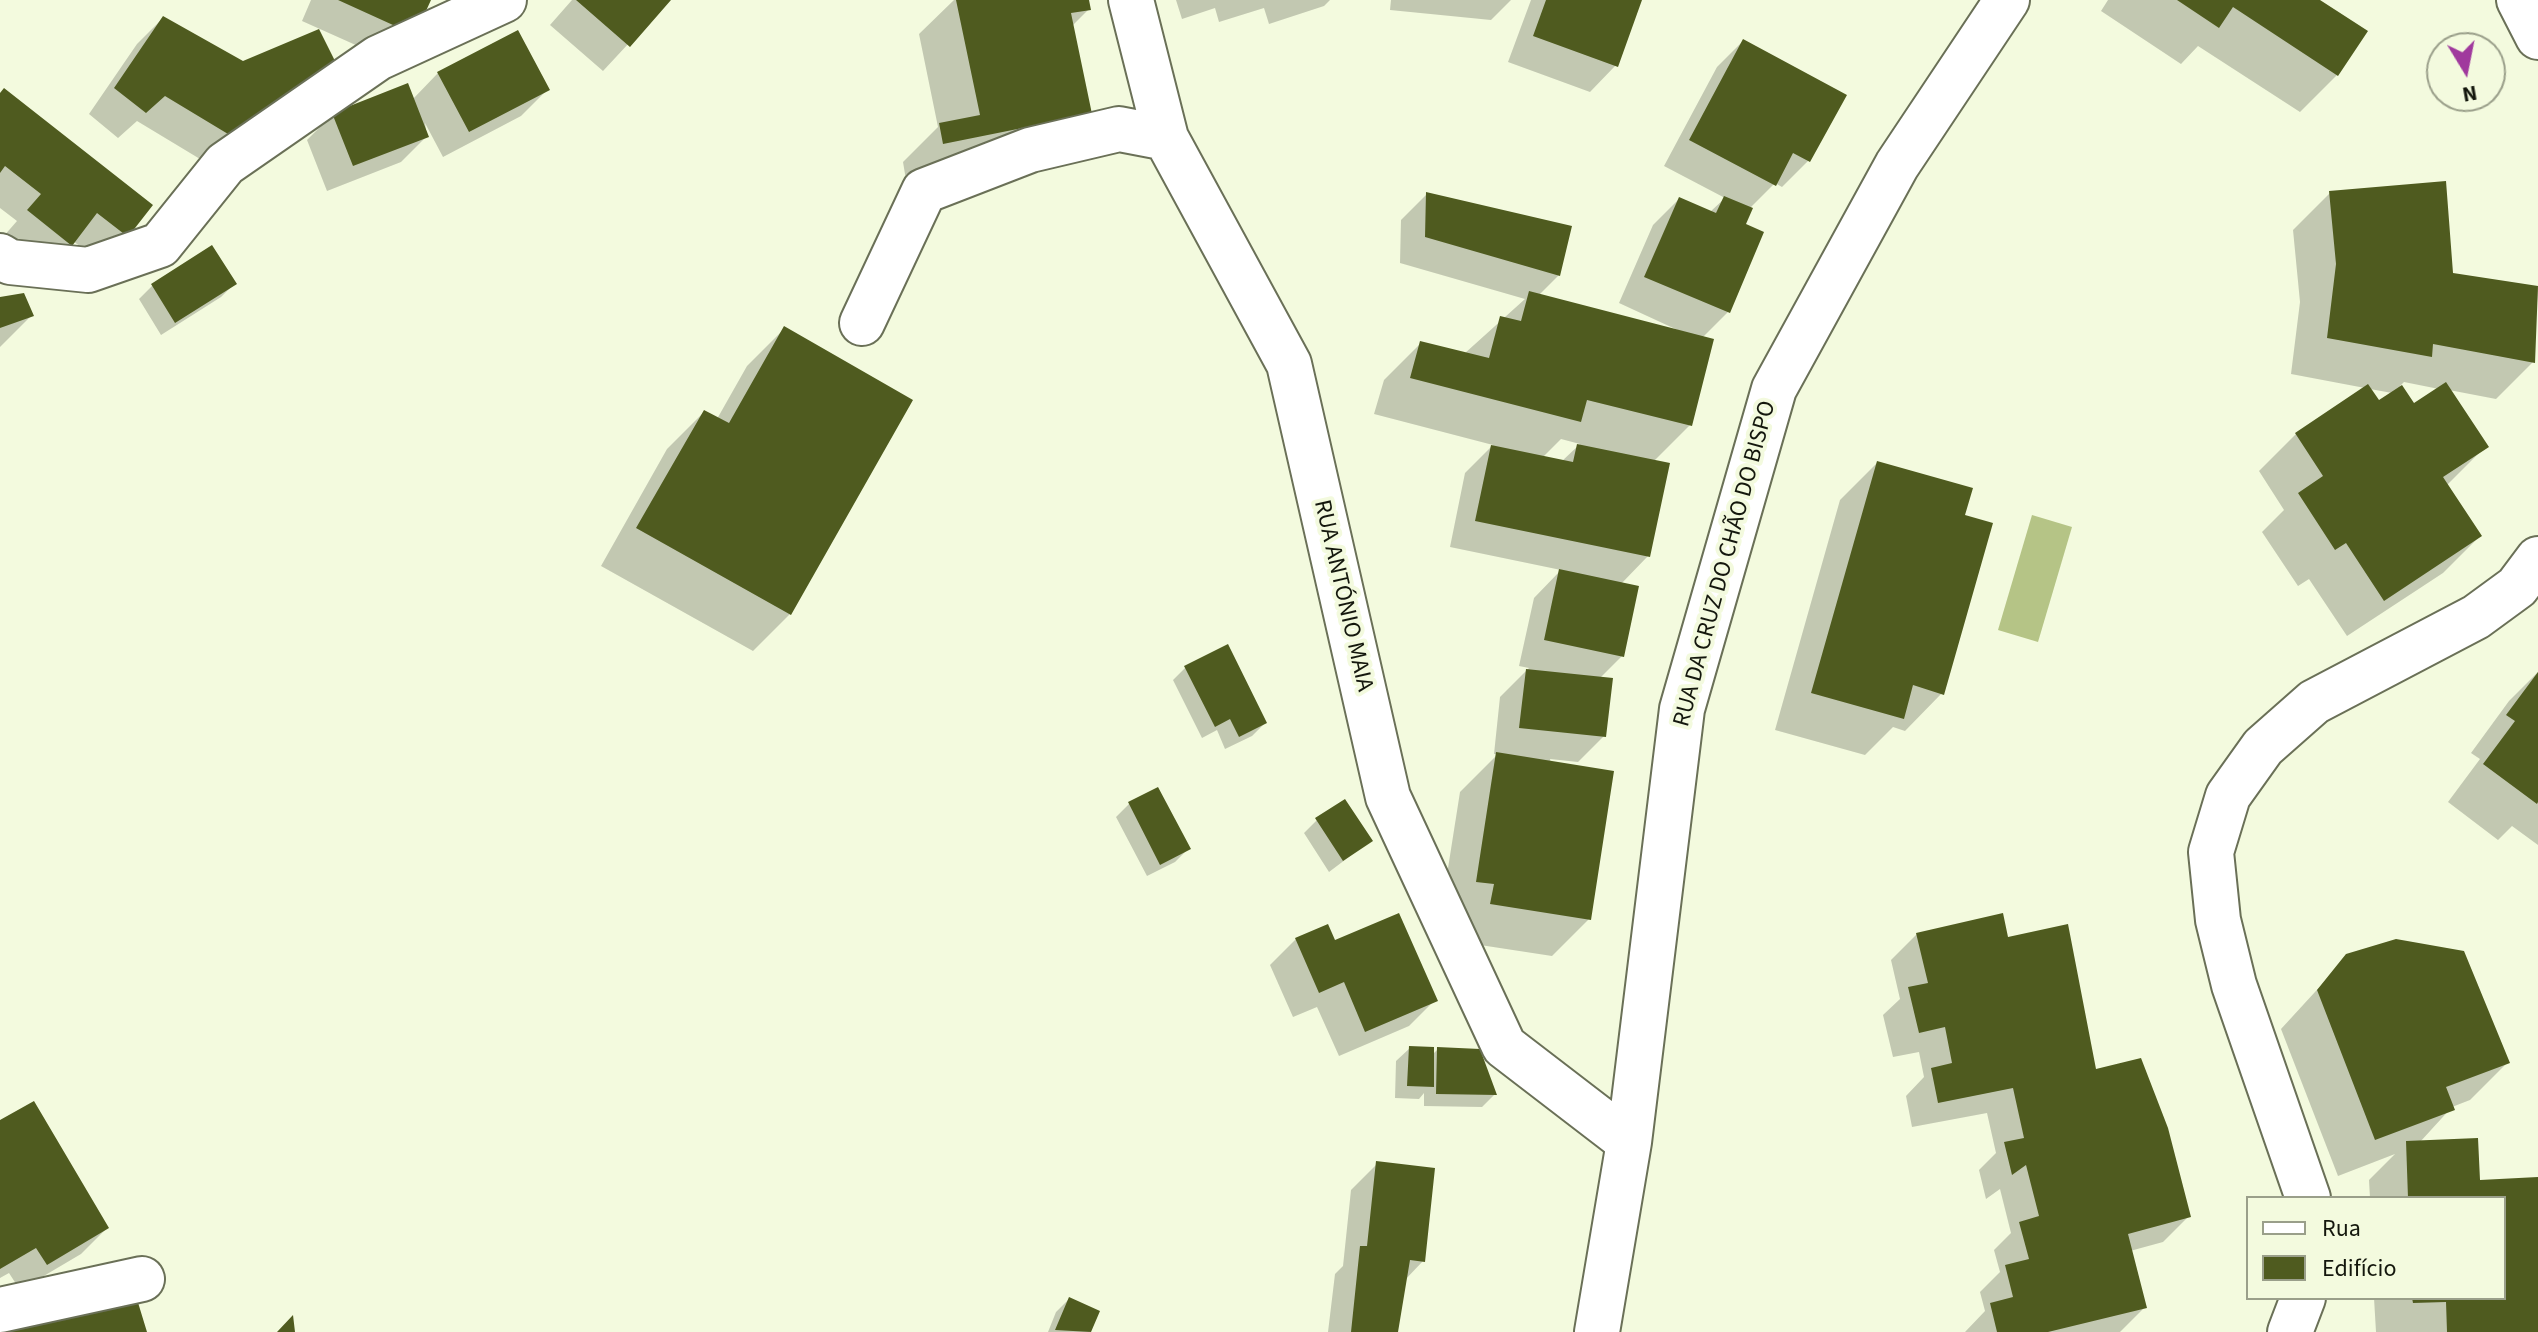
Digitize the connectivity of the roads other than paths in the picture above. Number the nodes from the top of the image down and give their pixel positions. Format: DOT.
graph roads {
  1 [pos="504,0"];
  2 [pos="1131,0"];
  3 [pos="2007,0"];
  4 [pos="2519,0"];
  5 [pos="2538,37"];
  6 [pos="1166,138"];
  7 [pos="0,256"];
  8 [pos="862,323"];
  9 [pos="2538,559"];
  10 [pos="1629,1142"];
  11 [pos="2307,1196"];
  12 [pos="142,1279"];
  13 [pos="2302,1300"];
  14 [pos="0,1310"];
  15 [pos="1597,1332"];
  16 [pos="2290,1332"];
  1 -- 7 [label="street"];
  2 -- 6 [label="street, RUA ANTÓNIO MAIA"];
  3 -- 10 [label="street, RUA DA CRUZ DO CHÃO DO BISPO"];
  4 -- 5 [label="street"];
  6 -- 8 [label="street"];
  6 -- 10 [label="street, RUA ANTÓNIO MAIA"];
  9 -- 11 [label="street"];
  10 -- 15 [label="street, RUA DA CRUZ DO CHÃO DO BISPO"];
  12 -- 14 [label="street"];
  13 -- 16 [label="street"];
}
